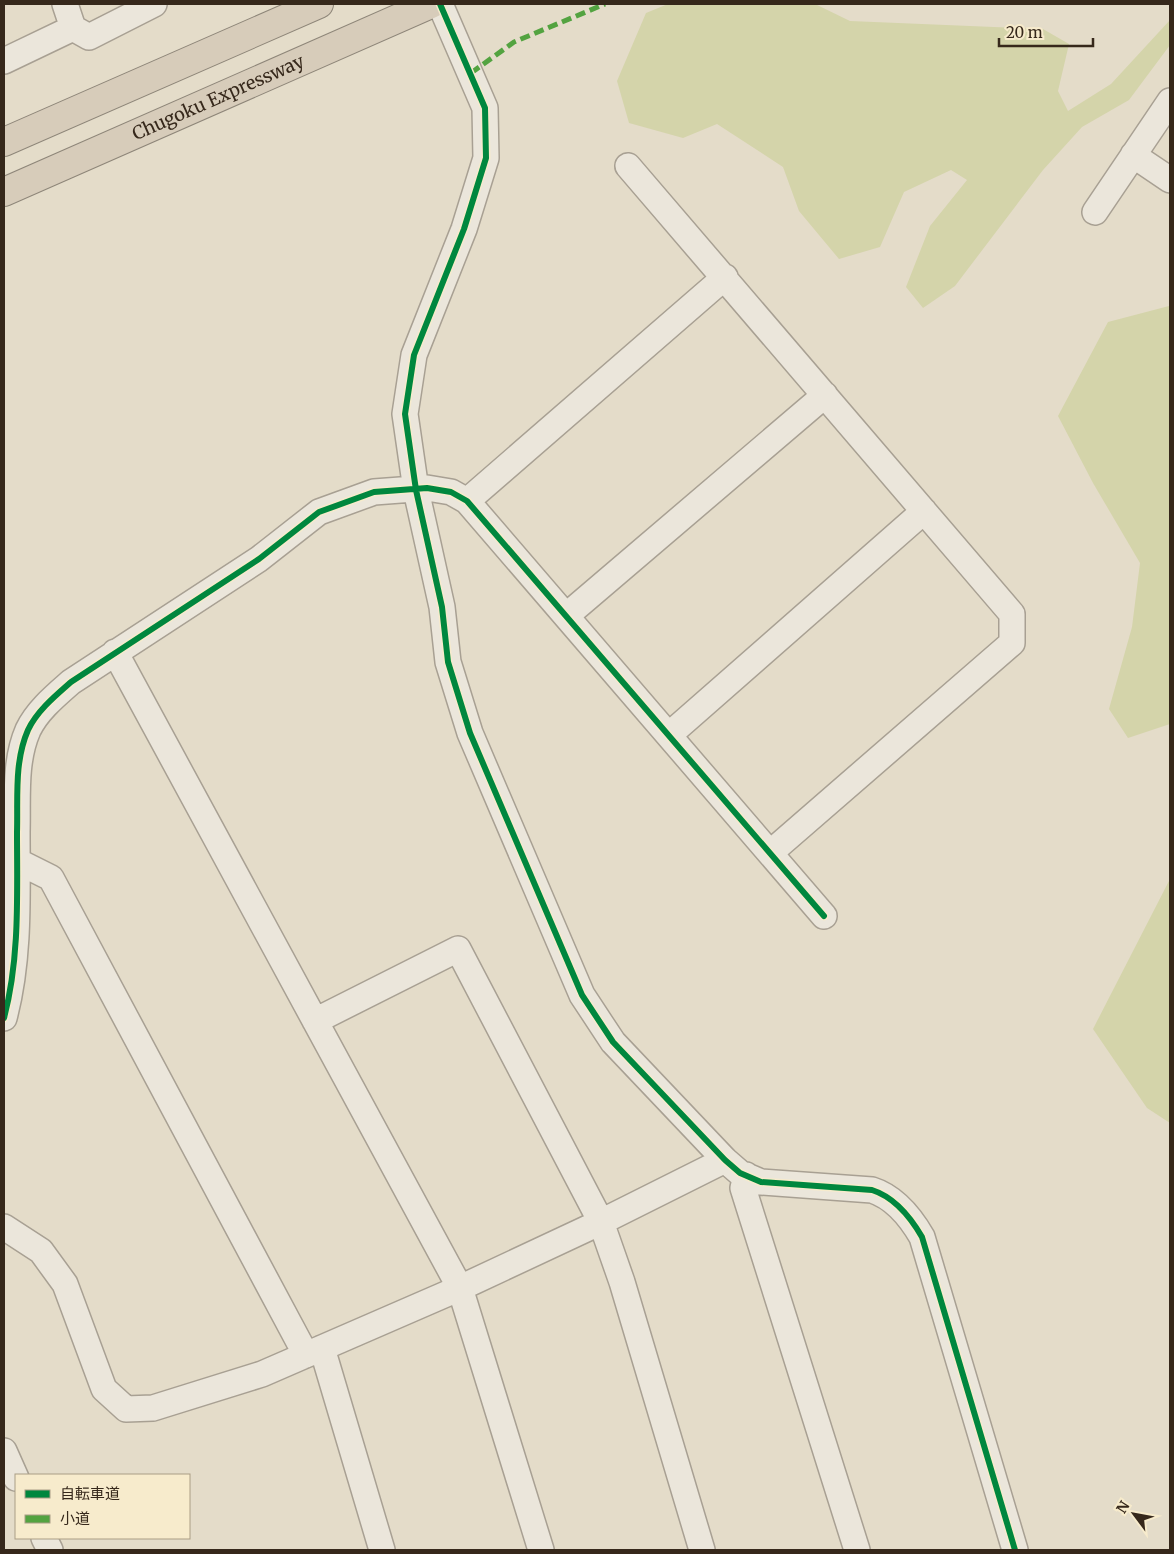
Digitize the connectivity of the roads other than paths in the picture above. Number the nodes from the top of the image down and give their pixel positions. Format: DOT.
graph roads {
  1 [pos="66,4"];
  2 [pos="154,4"];
  3 [pos="319,4"];
  4 [pos="431,4"];
  5 [pos="440,4"];
  6 [pos="73,28"];
  7 [pos="4,61"];
  8 [pos="1170,101"];
  9 [pos="4,142"];
  10 [pos="1133,155"];
  11 [pos="628,166"];
  12 [pos="1170,180"];
  13 [pos="4,192"];
  14 [pos="1095,212"];
  15 [pos="725,277"];
  16 [pos="825,395"];
  17 [pos="416,490"];
  18 [pos="467,501"];
  19 [pos="924,511"];
  20 [pos="566,616"];
  21 [pos="115,652"];
  22 [pos="669,735"];
  23 [pos="770,853"];
  24 [pos="17,861"];
  25 [pos="824,916"];
  26 [pos="4,1018"];
  27 [pos="315,1021"];
  28 [pos="725,1160"];
  29 [pos="746,1175"];
  30 [pos="601,1222"];
  31 [pos="4,1227"];
  32 [pos="460,1288"];
  33 [pos="314,1351"];
  34 [pos="4,1451"];
  35 [pos="15,1476"];
  36 [pos="382,1550"];
  37 [pos="541,1550"];
  38 [pos="702,1550"];
  39 [pos="857,1550"];
  40 [pos="1015,1550"];
  1 -- 6 [label="street"];
  2 -- 6 [label="street"];
  3 -- 9 [label="highway"];
  4 -- 13 [label="highway, Chugoku Expressway"];
  5 -- 17 [label="street"];
  6 -- 7 [label="street"];
  8 -- 10 [label="street"];
  10 -- 12 [label="street"];
  10 -- 14 [label="street"];
  11 -- 15 [label="street"];
  15 -- 16 [label="street"];
  15 -- 18 [label="street"];
  16 -- 19 [label="street"];
  16 -- 20 [label="street"];
  17 -- 18 [label="street"];
  17 -- 21 [label="street"];
  17 -- 28 [label="street"];
  18 -- 20 [label="street"];
  19 -- 22 [label="street"];
  19 -- 23 [label="street"];
  20 -- 22 [label="street"];
  21 -- 24 [label="street"];
  21 -- 27 [label="street"];
  22 -- 23 [label="street"];
  23 -- 25 [label="street"];
  24 -- 26 [label="street"];
  24 -- 33 [label="street"];
  27 -- 30 [label="street"];
  27 -- 32 [label="street"];
  28 -- 29 [label="street"];
  28 -- 30 [label="street"];
  29 -- 39 [label="street"];
  29 -- 40 [label="street"];
  30 -- 32 [label="street"];
  30 -- 38 [label="street"];
  31 -- 33 [label="street"];
  32 -- 33 [label="street"];
  32 -- 37 [label="street"];
  33 -- 36 [label="street"];
  34 -- 35 [label="street"];
}
